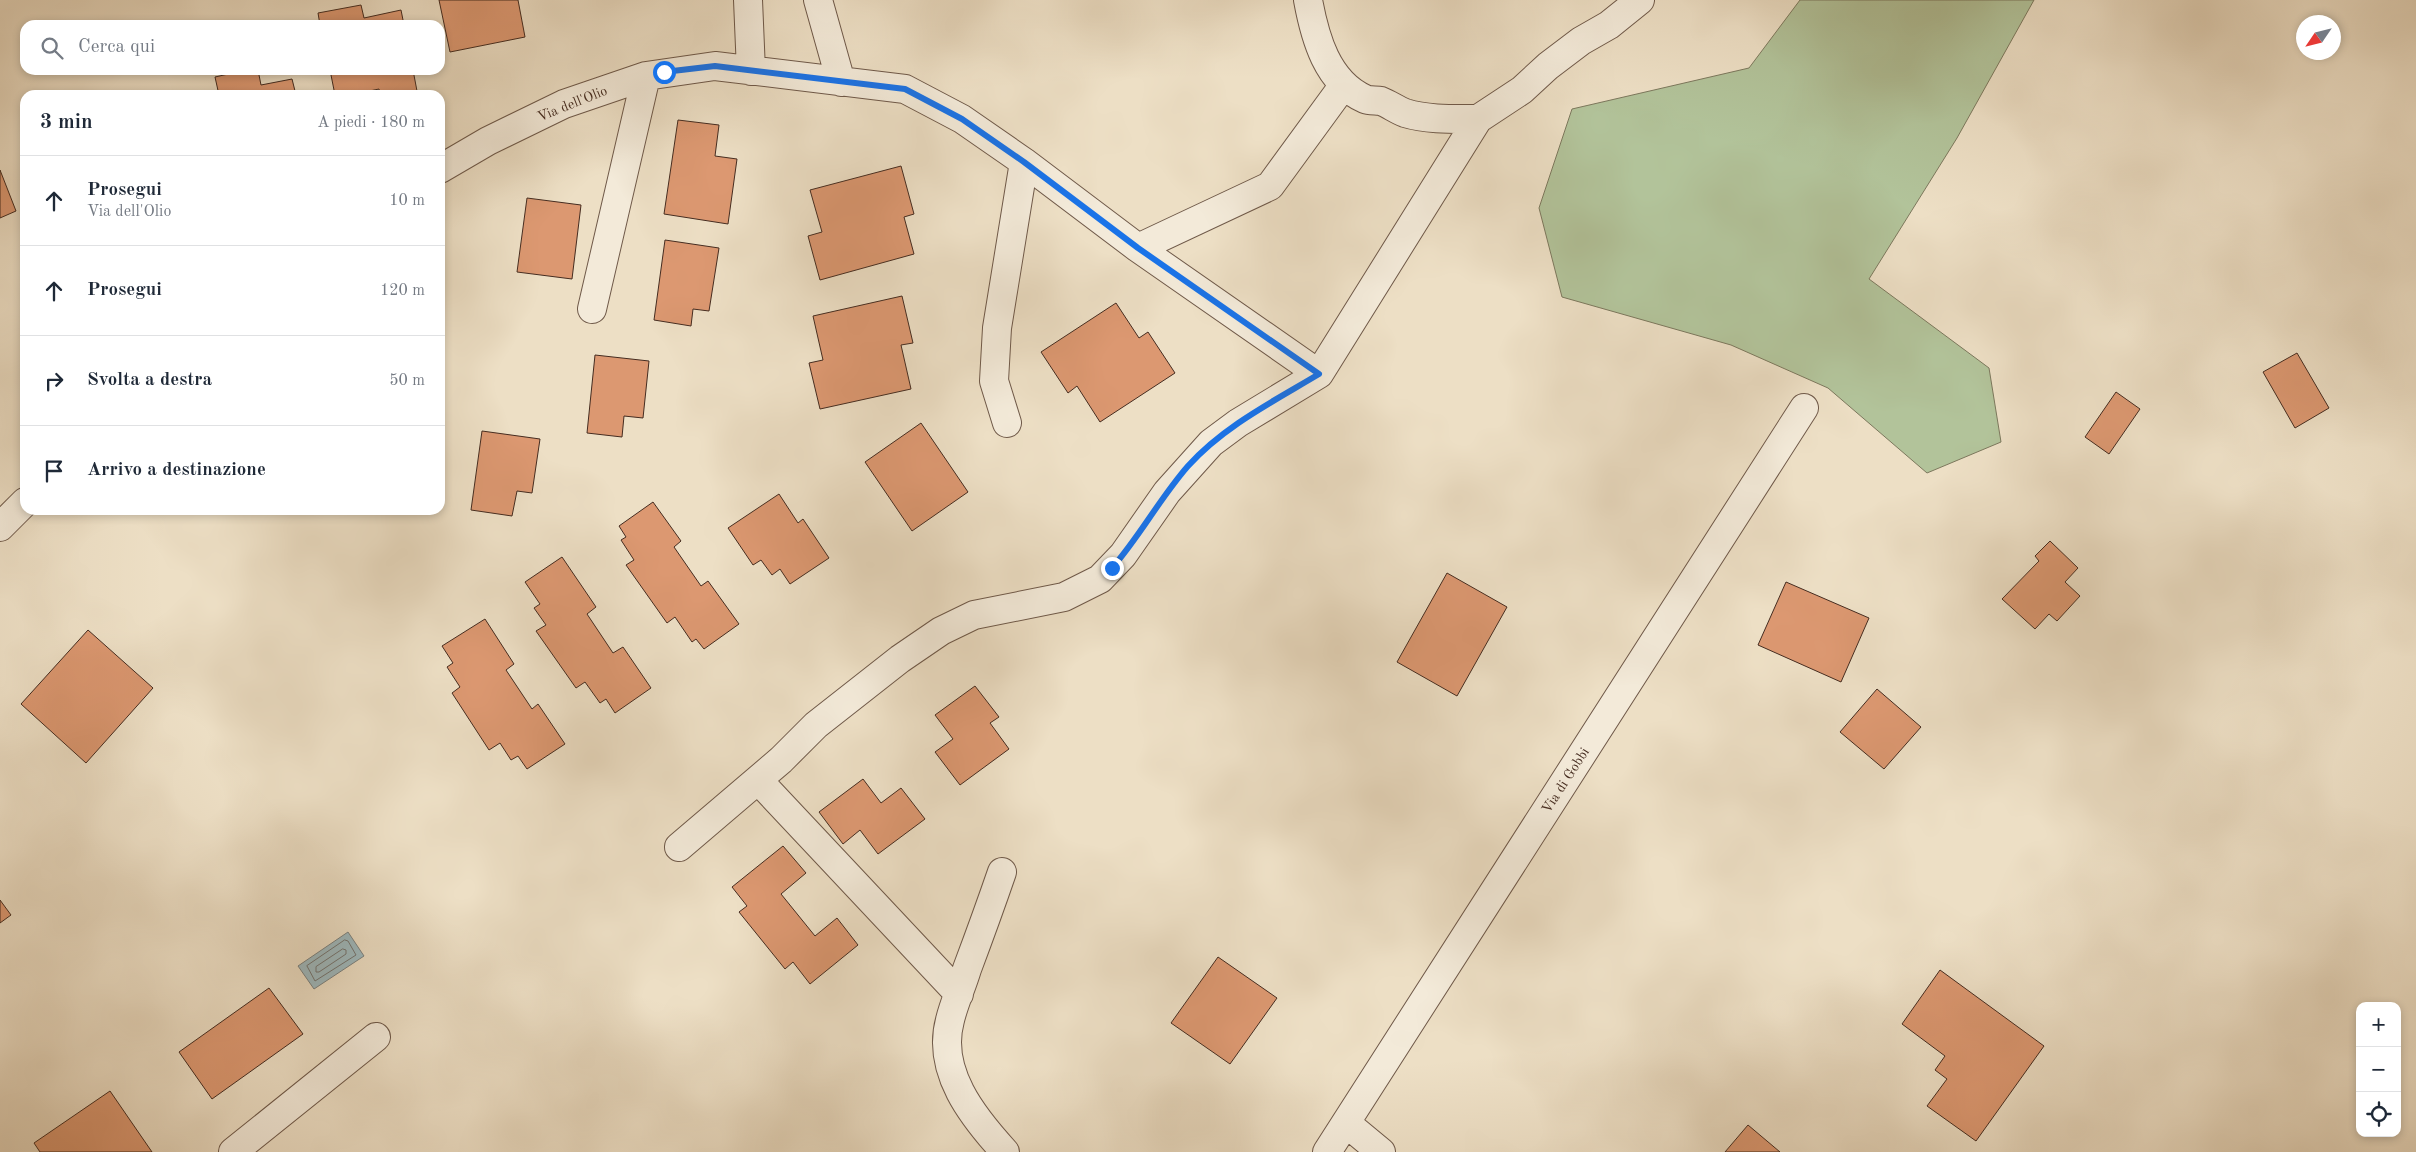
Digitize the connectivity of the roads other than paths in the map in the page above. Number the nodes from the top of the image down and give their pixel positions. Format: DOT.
graph roads {
  1 [pos="748,0"];
  2 [pos="818,0"];
  3 [pos="1308,0"];
  4 [pos="1640,0"];
  5 [pos="751,71"];
  6 [pos="646,76"];
  7 [pos="841,82"];
  8 [pos="1343,86"];
  9 [pos="1478,119"];
  10 [pos="1024,162"];
  11 [pos="445,166"];
  12 [pos="1138,248"];
  13 [pos="592,309"];
  14 [pos="1319,374"];
  15 [pos="1804,408"];
  16 [pos="1007,423"];
  17 [pos="20,507"];
  18 [pos="0,527"];
  19 [pos="758,780"];
  20 [pos="679,847"];
  21 [pos="1002,872"];
  22 [pos="958,994"];
  23 [pos="376,1037"];
  24 [pos="1346,1122"];
  25 [pos="233,1152"];
  26 [pos="1005,1152"];
  27 [pos="1327,1152"];
  28 [pos="1382,1152"];
  1 -- 5 [label="street"];
  2 -- 7 [label="street"];
  3 -- 8 [label="street"];
  4 -- 9 [label="street"];
  5 -- 6 [label="street, Via dell'Olio"];
  5 -- 7 [label="street, Via dell'Olio"];
  6 -- 11 [label="street, Via dell'Olio"];
  6 -- 13 [label="street"];
  7 -- 10 [label="street, Via dell'Olio"];
  8 -- 9 [label="street"];
  8 -- 12 [label="street"];
  9 -- 14 [label="street"];
  10 -- 12 [label="street, Via dell'Olio"];
  10 -- 16 [label="street"];
  12 -- 14 [label="street, Via dell'Olio"];
  14 -- 19 [label="street"];
  15 -- 24 [label="street, Via di Gobbi"];
  17 -- 18 [label="street"];
  19 -- 20 [label="street"];
  19 -- 22 [label="street"];
  21 -- 22 [label="street"];
  22 -- 26 [label="street"];
  23 -- 25 [label="street"];
  24 -- 27 [label="street, Via di Gobbi"];
  24 -- 28 [label="street"];
}
